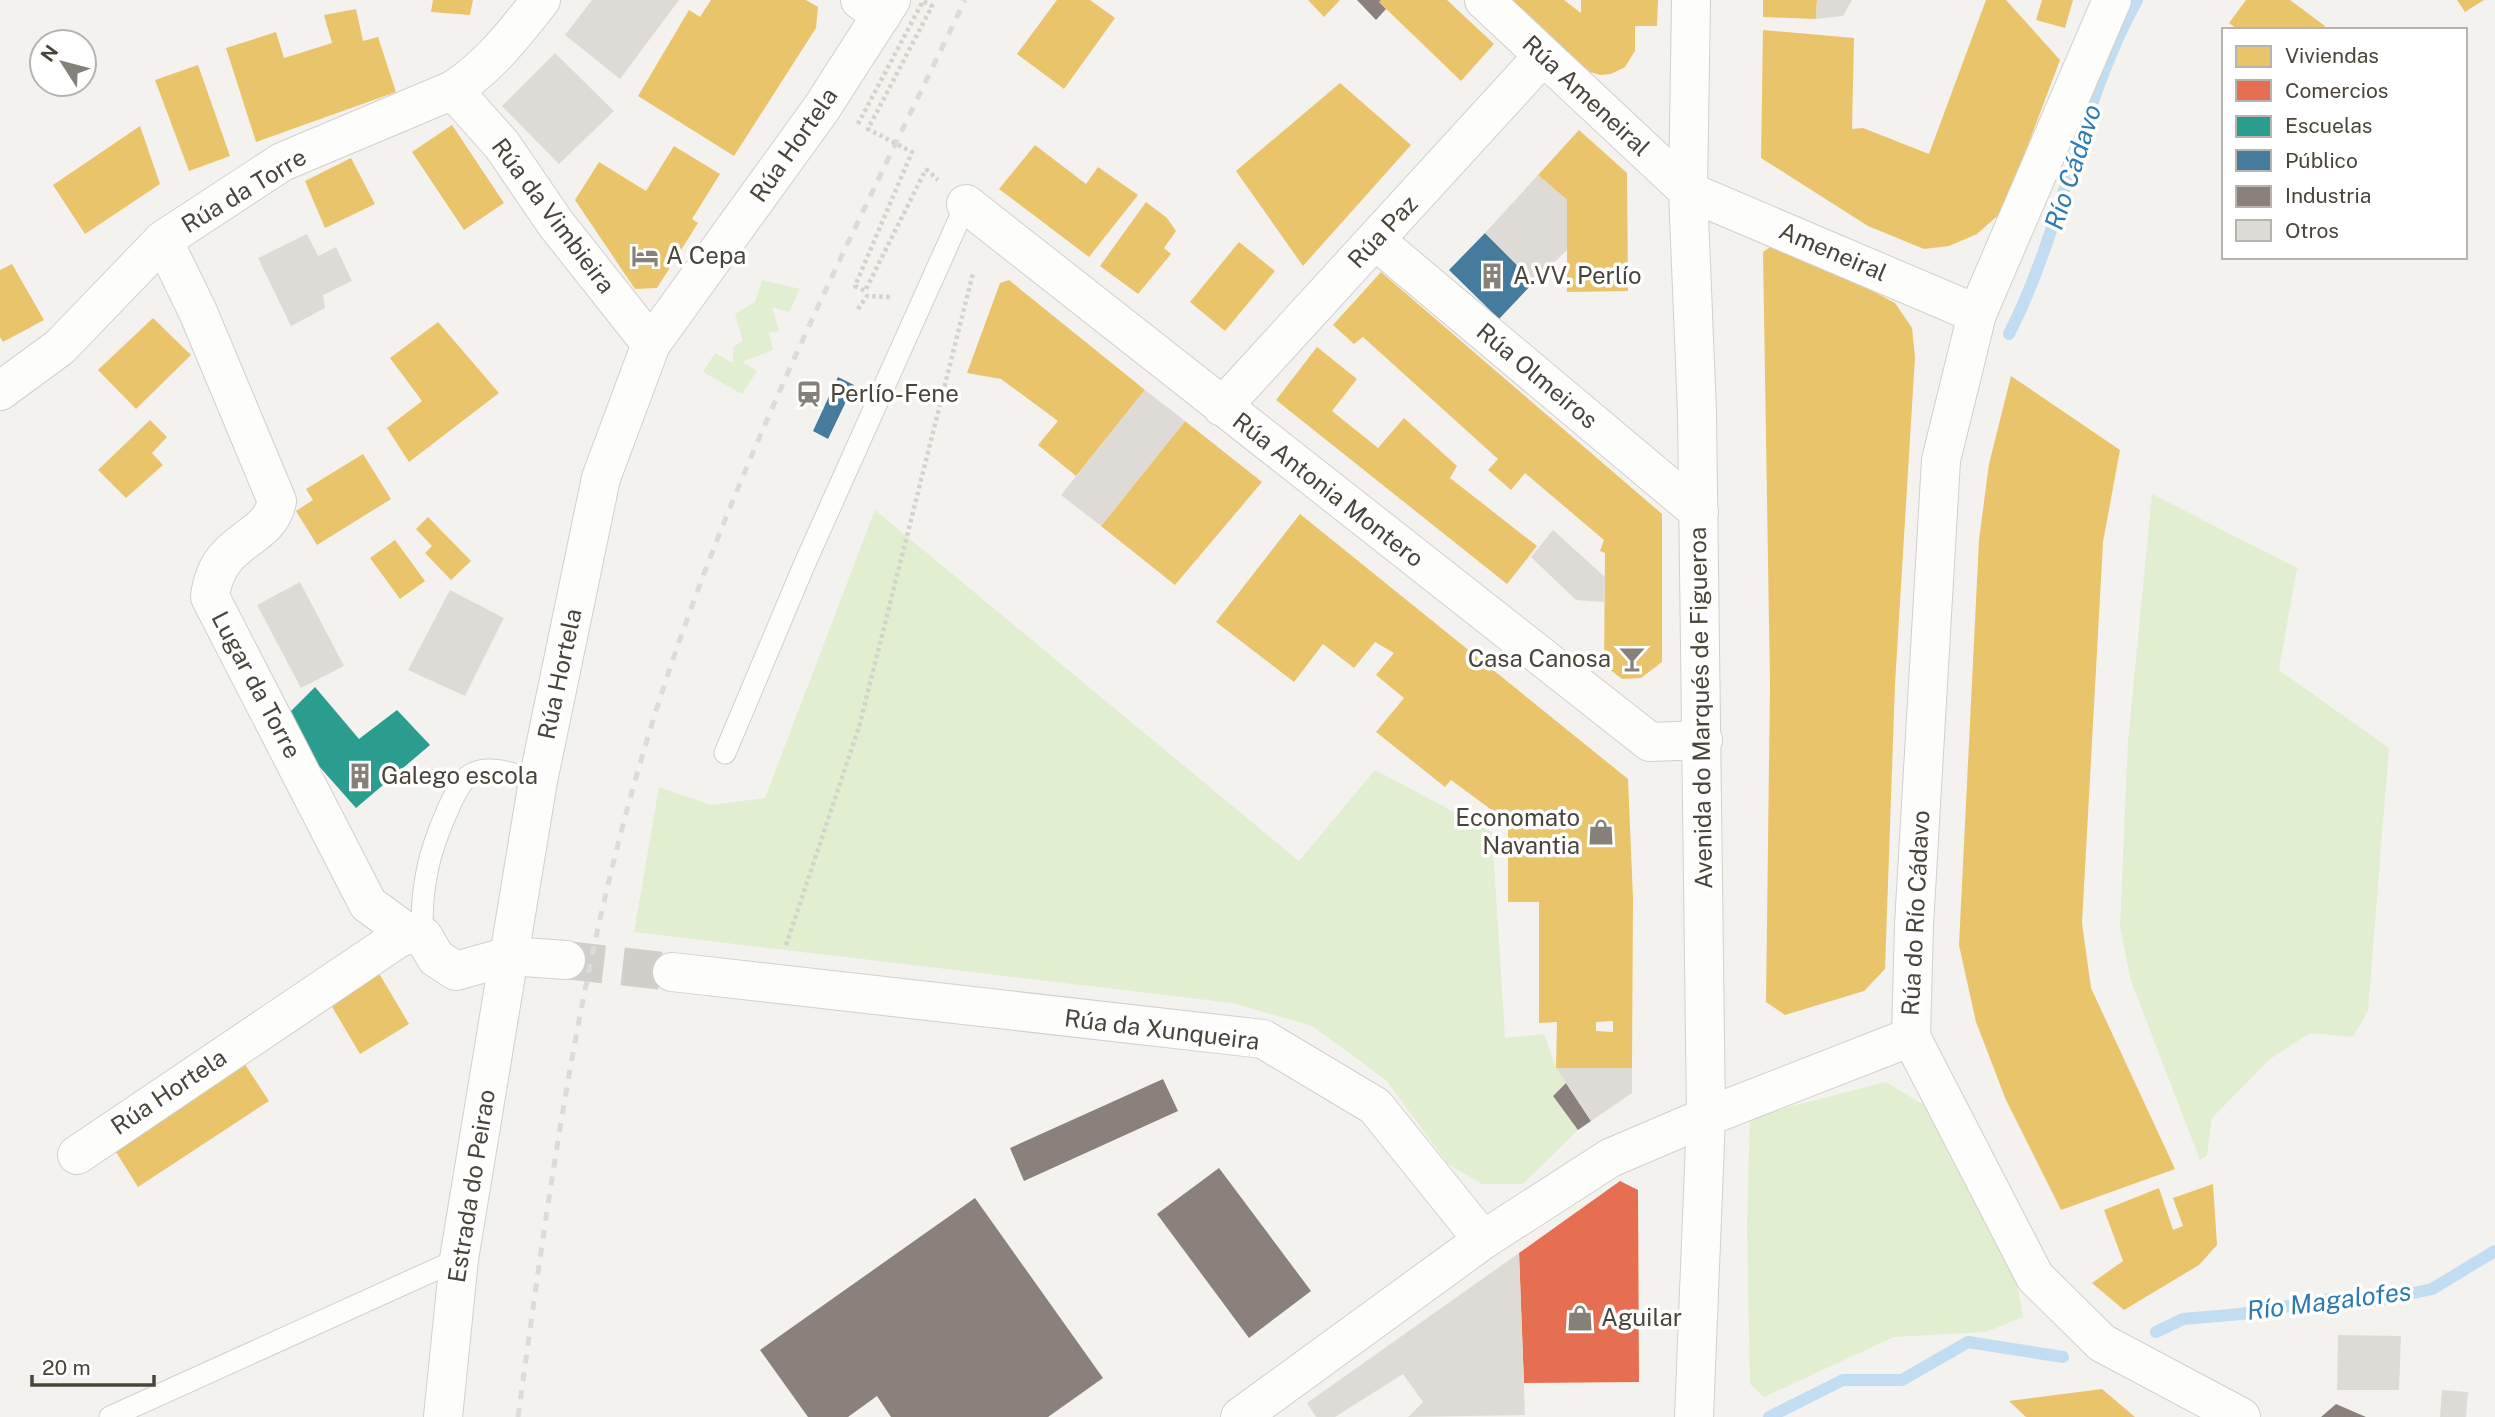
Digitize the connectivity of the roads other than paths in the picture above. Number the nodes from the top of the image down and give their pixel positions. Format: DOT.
graph roads {
  1 [pos="541,0"];
  2 [pos="1484,0"];
  3 [pos="1691,0"];
  4 [pos="2112,0"];
  5 [pos="878,5"];
  6 [pos="1543,56"];
  7 [pos="453,90"];
  8 [pos="1688,191"];
  9 [pos="966,204"];
  10 [pos="163,240"];
  11 [pos="1376,240"];
  12 [pos="1977,314"];
  13 [pos="652,344"];
  14 [pos="0,391"];
  15 [pos="1222,407"];
  16 [pos="1699,512"];
  17 [pos="1703,740"];
  18 [pos="725,753"];
  19 [pos="538,781"];
  20 [pos="416,935"];
  21 [pos="509,956"];
  22 [pos="566,960"];
  23 [pos="672,972"];
  24 [pos="1911,1037"];
  25 [pos="1706,1117"];
  26 [pos="77,1155"];
  27 [pos="1483,1240"];
  28 [pos="459,1259"];
  29 [pos="110,1417"];
  30 [pos="443,1417"];
  31 [pos="1240,1417"];
  32 [pos="1695,1417"];
  33 [pos="2241,1417"];
  1 -- 7 [label="street, Rúa da Torre"];
  2 -- 6 [label="street, Rúa Ameneiral"];
  3 -- 8 [label="street, Avenida do Marqués de Figueroa"];
  4 -- 12 [label="street, Rúa do Río Cádavo"];
  5 -- 13 [label="street, Rúa Hortela"];
  6 -- 8 [label="street, Rúa Ameneiral"];
  6 -- 11 [label="street, Rúa Paz"];
  7 -- 10 [label="street, Rúa da Torre"];
  7 -- 13 [label="street, Rúa da Vimbieira"];
  8 -- 12 [label="street, Ameneiral"];
  8 -- 16 [label="street, Avenida do Marqués de Figueroa"];
  9 -- 15 [label="street, Rúa Antonia Montero"];
  9 -- 18 [label="lane"];
  10 -- 14 [label="street, Rúa da Torre"];
  10 -- 20 [label="street, Lugar da Torre"];
  11 -- 15 [label="street, Rúa Paz"];
  11 -- 16 [label="street, Rúa Olmeiros"];
  12 -- 24 [label="street, Rúa do Río Cádavo"];
  13 -- 19 [label="street, Rúa Hortela"];
  15 -- 17 [label="street, Rúa Antonia Montero"];
  16 -- 17 [label="street, Avenida do Marqués de Figueroa"];
  17 -- 25 [label="street, Avenida do Marqués de Figueroa"];
  19 -- 20 [label="lane"];
  19 -- 21 [label="street, Rúa Hortela"];
  20 -- 21 [label="street"];
  20 -- 26 [label="street, Rúa Hortela"];
  21 -- 22 [label="street"];
  21 -- 28 [label="street, Estrada do Peirao"];
  23 -- 27 [label="street, Rúa da Xunqueira"];
  24 -- 25 [label="street"];
  24 -- 33 [label="street, Rúa do Río Cádavo"];
  25 -- 27 [label="street"];
  25 -- 32 [label="street, Avenida do Marqués de Figueroa"];
  27 -- 31 [label="street"];
  28 -- 29 [label="lane"];
  28 -- 30 [label="street, Estrada do Peirao"];
}
